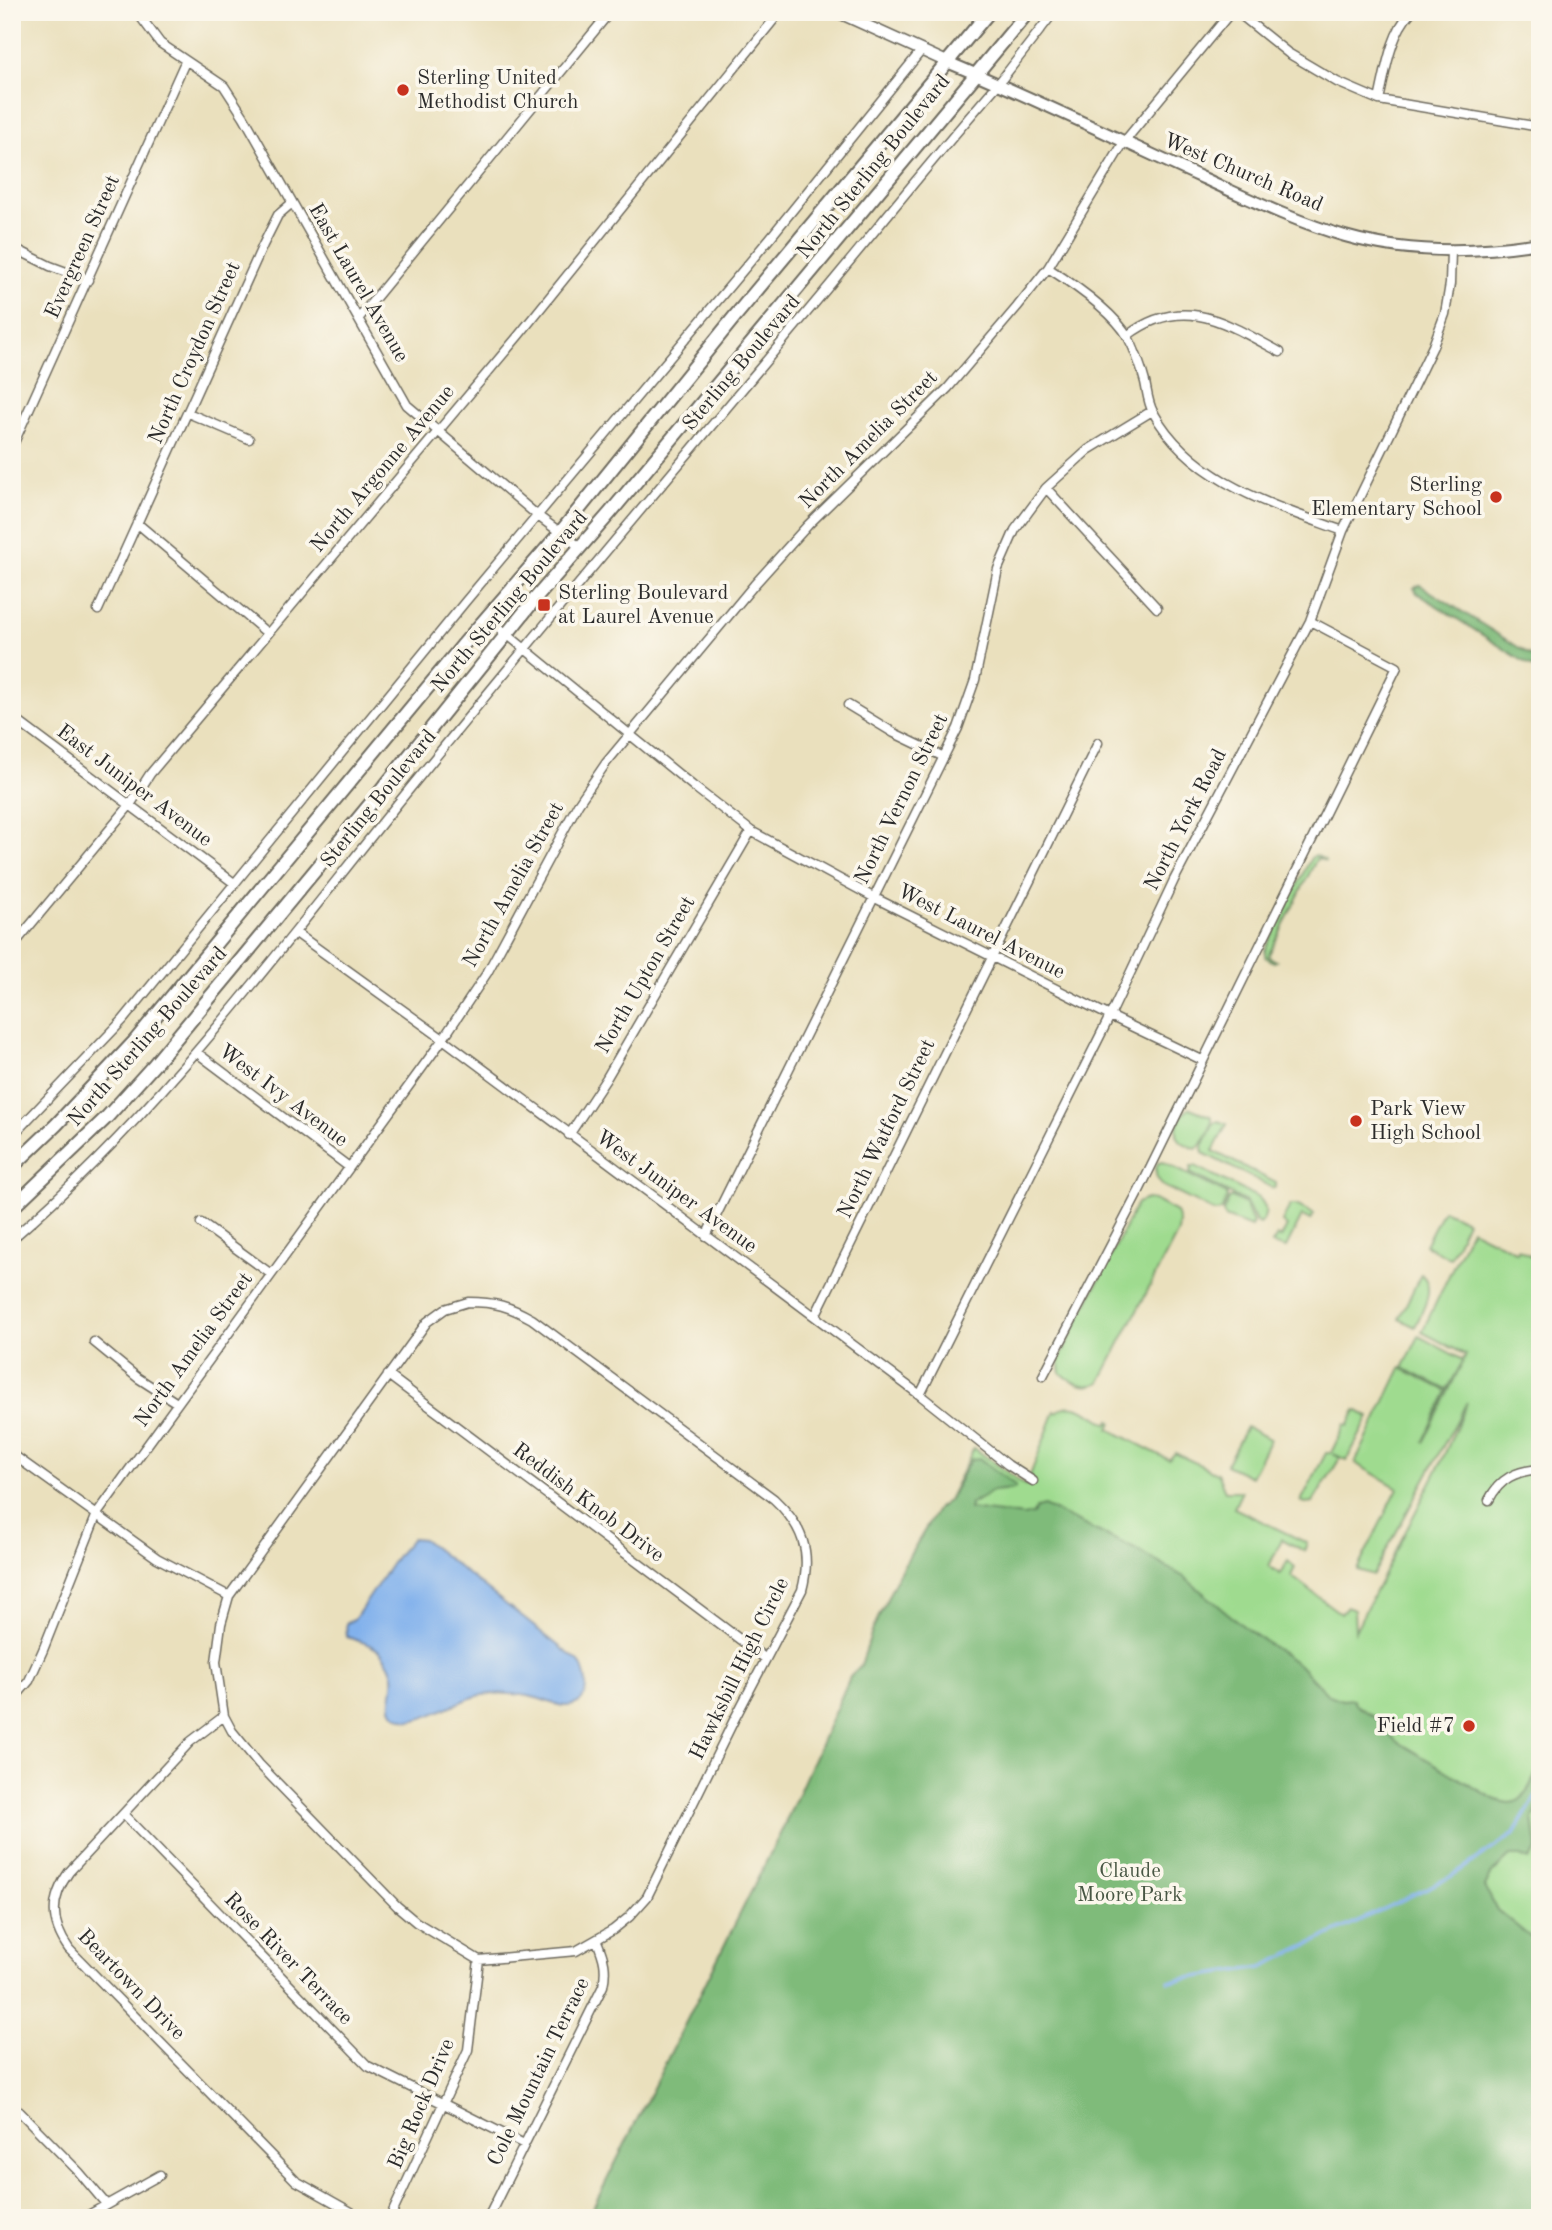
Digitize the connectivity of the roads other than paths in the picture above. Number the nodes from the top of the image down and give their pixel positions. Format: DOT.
graph roads {
  1 [pos="137,12"];
  2 [pos="610,12"];
  3 [pos="780,12"];
  4 [pos="837,12"];
  5 [pos="989,12"];
  6 [pos="1028,12"];
  7 [pos="1054,12"];
  8 [pos="1231,12"];
  9 [pos="1237,12"];
  10 [pos="1411,12"];
  11 [pos="921,51"];
  12 [pos="185,62"];
  13 [pos="947,62"];
  14 [pos="975,74"];
  15 [pos="999,83"];
  16 [pos="1379,100"];
  17 [pos="1540,127"];
  18 [pos="1124,142"];
  19 [pos="292,203"];
  20 [pos="1540,243"];
  21 [pos="12,247"];
  22 [pos="1451,250"];
  23 [pos="1048,268"];
  24 [pos="88,280"];
  25 [pos="359,318"];
  26 [pos="1127,336"];
  27 [pos="1280,352"];
  28 [pos="1152,411"];
  29 [pos="188,413"];
  30 [pos="438,432"];
  31 [pos="249,439"];
  32 [pos="12,447"];
  33 [pos="1046,488"];
  34 [pos="538,516"];
  35 [pos="137,523"];
  36 [pos="1343,530"];
  37 [pos="561,533"];
  38 [pos="580,547"];
  39 [pos="1157,608"];
  40 [pos="98,610"];
  41 [pos="487,618"];
  42 [pos="1310,621"];
  43 [pos="267,633"];
  44 [pos="506,634"];
  45 [pos="526,649"];
  46 [pos="848,705"];
  47 [pos="12,717"];
  48 [pos="629,734"];
  49 [pos="1098,743"];
  50 [pos="943,757"];
  51 [pos="130,805"];
  52 [pos="751,831"];
  53 [pos="234,883"];
  54 [pos="873,897"];
  55 [pos="296,933"];
  56 [pos="12,947"];
  57 [pos="991,957"];
  58 [pos="1110,1016"];
  59 [pos="443,1039"];
  60 [pos="196,1052"];
  61 [pos="1202,1059"];
  62 [pos="569,1135"];
  63 [pos="12,1136"];
  64 [pos="12,1167"];
  65 [pos="349,1167"];
  66 [pos="12,1208"];
  67 [pos="201,1223"];
  68 [pos="706,1236"];
  69 [pos="12,1239"];
  70 [pos="271,1274"];
  71 [pos="815,1316"];
  72 [pos="94,1342"];
  73 [pos="388,1375"];
  74 [pos="1044,1376"];
  75 [pos="920,1395"];
  76 [pos="177,1403"];
  77 [pos="12,1454"];
  78 [pos="1540,1469"];
  79 [pos="1034,1480"];
  80 [pos="1489,1500"];
  81 [pos="97,1514"];
  82 [pos="229,1596"];
  83 [pos="766,1659"];
  84 [pos="12,1701"];
  85 [pos="224,1716"];
  86 [pos="123,1814"];
  87 [pos="597,1941"];
  88 [pos="479,1960"];
  89 [pos="12,2104"];
  90 [pos="444,2105"];
  91 [pos="524,2144"];
  92 [pos="160,2175"];
  93 [pos="106,2204"];
  94 [pos="83,2218"];
  95 [pos="362,2218"];
  96 [pos="390,2218"];
  97 [pos="488,2218"];
  1 -- 12 [label="street, East Laurel Avenue"];
  2 -- 25 [label="street"];
  3 -- 30 [label="street, North Argonne Avenue"];
  4 -- 11 [label="street"];
  5 -- 13 [label="main road, North Sterling Boulevard"];
  6 -- 14 [label="main road, North Sterling Boulevard"];
  7 -- 15 [label="street, Sterling Boulevard"];
  8 -- 18 [label="street, North Amelia Street"];
  9 -- 16 [label="street"];
  10 -- 16 [label="street"];
  11 -- 13 [label="street"];
  11 -- 34 [label="street"];
  12 -- 19 [label="street, East Laurel Avenue"];
  12 -- 24 [label="street, Evergreen Street"];
  13 -- 14 [label="main road, West Church Road"];
  13 -- 37 [label="main road, North Sterling Boulevard"];
  14 -- 15 [label="main road, West Church Road"];
  14 -- 38 [label="main road, North Sterling Boulevard"];
  15 -- 18 [label="main road, West Church Road"];
  15 -- 45 [label="street, Sterling Boulevard"];
  16 -- 17 [label="street"];
  18 -- 22 [label="main road, West Church Road"];
  18 -- 23 [label="street, North Amelia Street"];
  19 -- 25 [label="street, East Laurel Avenue"];
  19 -- 29 [label="street, North Croydon Street"];
  20 -- 22 [label="main road, West Church Road"];
  21 -- 24 [label="street"];
  22 -- 36 [label="street, North York Road"];
  23 -- 26 [label="street"];
  23 -- 48 [label="street, North Amelia Street"];
  24 -- 32 [label="street, Evergreen Street"];
  25 -- 30 [label="street, East Laurel Avenue"];
  26 -- 27 [label="street"];
  26 -- 28 [label="street"];
  28 -- 33 [label="street, North Vernon Street"];
  28 -- 36 [label="street"];
  29 -- 31 [label="street"];
  29 -- 35 [label="street, North Croydon Street"];
  30 -- 34 [label="street, East Laurel Avenue"];
  30 -- 43 [label="street, North Argonne Avenue"];
  33 -- 39 [label="street"];
  33 -- 50 [label="street, North Vernon Street"];
  34 -- 37 [label="street, East Laurel Avenue"];
  34 -- 53 [label="street"];
  35 -- 40 [label="street, North Croydon Street"];
  35 -- 43 [label="street"];
  36 -- 42 [label="street, North York Road"];
  37 -- 38 [label="street, East Laurel Avenue"];
  37 -- 41 [label="main road, North Sterling Boulevard"];
  38 -- 44 [label="main road, North Sterling Boulevard"];
  41 -- 44 [label="street, West Laurel Avenue"];
  41 -- 64 [label="main road, North Sterling Boulevard"];
  42 -- 58 [label="street, North York Road"];
  42 -- 61 [label="street"];
  43 -- 51 [label="street, North Argonne Avenue"];
  44 -- 45 [label="street, West Laurel Avenue"];
  44 -- 66 [label="main road, North Sterling Boulevard"];
  45 -- 48 [label="street, West Laurel Avenue"];
  45 -- 55 [label="street, Sterling Boulevard"];
  46 -- 50 [label="street"];
  47 -- 51 [label="street, East Juniper Avenue"];
  48 -- 52 [label="street, West Laurel Avenue"];
  48 -- 59 [label="street, North Amelia Street"];
  49 -- 57 [label="street, North Watford Street"];
  50 -- 54 [label="street, North Vernon Street"];
  51 -- 53 [label="street, East Juniper Avenue"];
  51 -- 56 [label="street, North Argonne Avenue"];
  52 -- 54 [label="street, West Laurel Avenue"];
  52 -- 62 [label="street, North Upton Street"];
  53 -- 63 [label="street"];
  54 -- 57 [label="street, West Laurel Avenue"];
  54 -- 68 [label="street, North Vernon Street"];
  55 -- 59 [label="street, West Juniper Avenue"];
  55 -- 60 [label="street, Sterling Boulevard"];
  57 -- 58 [label="street, West Laurel Avenue"];
  57 -- 71 [label="street, North Watford Street"];
  58 -- 61 [label="street, West Laurel Avenue"];
  58 -- 75 [label="street, North York Road"];
  59 -- 62 [label="street, West Juniper Avenue"];
  59 -- 65 [label="street, North Amelia Street"];
  60 -- 65 [label="street, West Ivy Avenue"];
  60 -- 69 [label="street, Sterling Boulevard"];
  61 -- 74 [label="street"];
  62 -- 68 [label="street, West Juniper Avenue"];
  65 -- 70 [label="street, North Amelia Street"];
  67 -- 70 [label="street"];
  68 -- 71 [label="street, West Juniper Avenue"];
  70 -- 76 [label="street, North Amelia Street"];
  71 -- 75 [label="street, West Juniper Avenue"];
  72 -- 76 [label="street"];
  73 -- 82 [label="street, Hawksbill High Circle"];
  73 -- 83 [label="street, Reddish Knob Drive"];
  73 -- 83 [label="street, Hawksbill High Circle"];
  75 -- 79 [label="street, West Juniper Avenue"];
  76 -- 81 [label="street, North Amelia Street"];
  77 -- 81 [label="street"];
  78 -- 80 [label="street"];
  81 -- 82 [label="street"];
  81 -- 84 [label="street, North Amelia Street"];
  82 -- 85 [label="street, Hawksbill High Circle"];
  83 -- 87 [label="street, Hawksbill High Circle"];
  85 -- 86 [label="street, Beartown Drive"];
  85 -- 88 [label="street, Hawksbill High Circle"];
  86 -- 90 [label="street, Rose River Terrace"];
  86 -- 95 [label="street, Beartown Drive"];
  87 -- 88 [label="street, Hawksbill High Circle"];
  87 -- 91 [label="street, Cole Mountain Terrace"];
  88 -- 90 [label="street, Big Rock Drive"];
  89 -- 93 [label="street"];
  90 -- 91 [label="street, Rose River Terrace"];
  90 -- 96 [label="street, Big Rock Drive"];
  91 -- 97 [label="street, Cole Mountain Terrace"];
  92 -- 93 [label="street"];
  93 -- 94 [label="street"];
}
